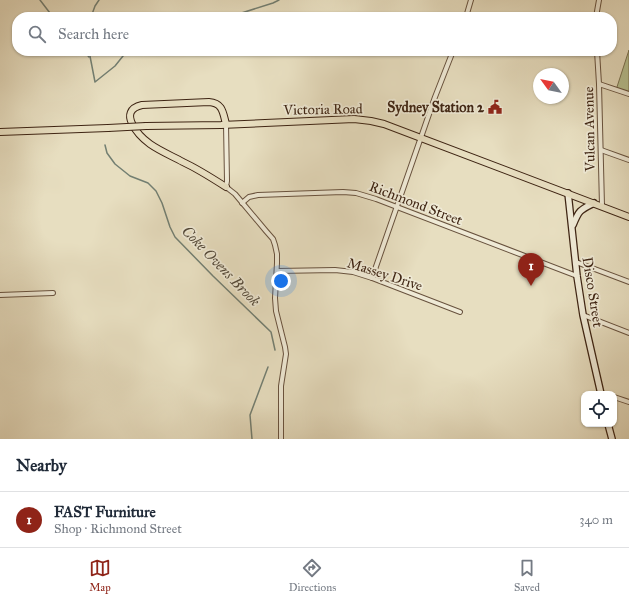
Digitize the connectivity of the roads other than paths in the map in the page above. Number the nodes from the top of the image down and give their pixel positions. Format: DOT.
graph roads {
  1 [pos="470,0"];
  2 [pos="598,0"];
  3 [pos="467,12"];
  4 [pos="597,12"];
  5 [pos="451,56"];
  6 [pos="597,56"];
  7 [pos="599,84"];
  8 [pos="629,94"];
  9 [pos="226,124"];
  10 [pos="0,132"];
  11 [pos="421,138"];
  12 [pos="601,150"];
  13 [pos="629,160"];
  14 [pos="226,187"];
  15 [pos="568,194"];
  16 [pos="242,203"];
  17 [pos="594,203"];
  18 [pos="602,206"];
  19 [pos="396,208"];
  20 [pos="629,216"];
  21 [pos="572,228"];
  22 [pos="576,262"];
  23 [pos="277,271"];
  24 [pos="577,276"];
  25 [pos="372,278"];
  26 [pos="629,282"];
  27 [pos="53,294"];
  28 [pos="0,295"];
  29 [pos="460,312"];
  30 [pos="583,316"];
  31 [pos="629,333"];
  32 [pos="601,391"];
  33 [pos="617,398"];
  34 [pos="629,402"];
  35 [pos="609,427"];
  36 [pos="281,439"];
  37 [pos="612,439"];
  1 -- 3 [label="street"];
  2 -- 4 [label="street"];
  5 -- 11 [label="street"];
  6 -- 7 [label="street, Vulcan Avenue"];
  7 -- 8 [label="street"];
  7 -- 12 [label="street, Vulcan Avenue"];
  9 -- 10 [label="main road, Victoria Road, bridge"];
  9 -- 11 [label="main road, Victoria Road"];
  9 -- 14 [label="street"];
  9 -- 14 [label="main road"];
  11 -- 15 [label="main road, Victoria Road"];
  11 -- 19 [label="street"];
  12 -- 13 [label="street"];
  12 -- 18 [label="street, Vulcan Avenue"];
  14 -- 16 [label="street"];
  15 -- 17 [label="main road, Victoria Road"];
  15 -- 21 [label="street, Disco Street"];
  16 -- 19 [label="street, Richmond Street"];
  16 -- 23 [label="street"];
  17 -- 18 [label="main road, Victoria Road"];
  17 -- 21 [label="street"];
  18 -- 20 [label="main road, Victoria Road"];
  19 -- 24 [label="street, Richmond Street"];
  19 -- 25 [label="street"];
  21 -- 22 [label="street, Disco Street"];
  22 -- 24 [label="street, Disco Street"];
  22 -- 26 [label="street"];
  23 -- 25 [label="street, Massey Drive"];
  23 -- 36 [label="street"];
  24 -- 30 [label="street, Disco Street"];
  25 -- 29 [label="street, Massey Drive"];
  27 -- 28 [label="street"];
  30 -- 31 [label="street"];
  30 -- 32 [label="street, Disco Street"];
  33 -- 34 [label="street"];
  35 -- 37 [label="street"];
}
